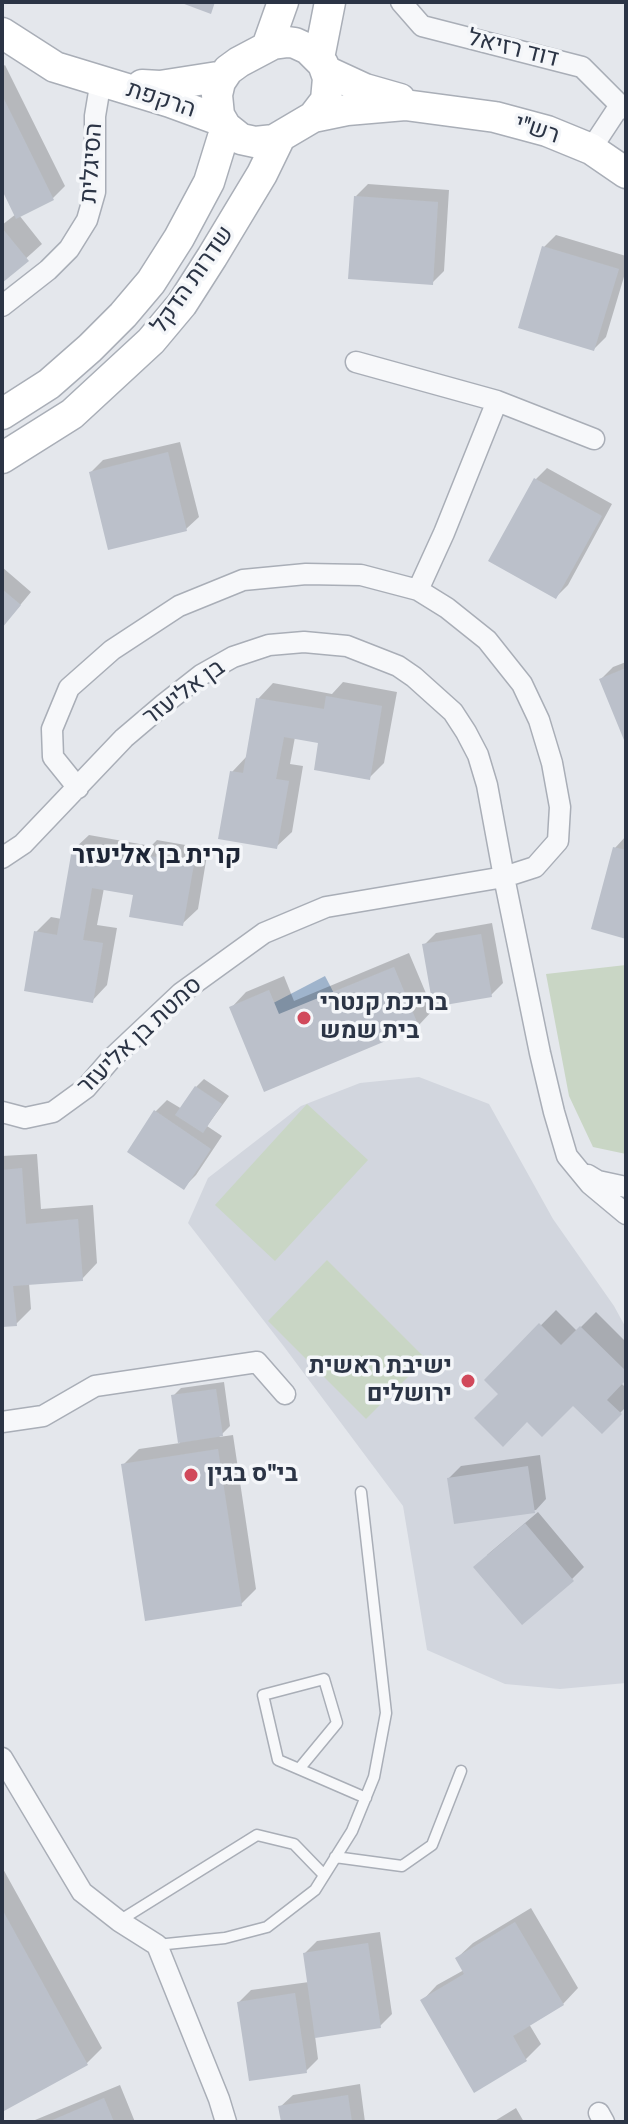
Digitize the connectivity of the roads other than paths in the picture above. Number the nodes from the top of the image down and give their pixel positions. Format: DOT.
graph roads {
  1 [pos="283,2"];
  2 [pos="330,2"];
  3 [pos="401,2"];
  4 [pos="2,33"];
  5 [pos="267,47"];
  6 [pos="323,65"];
  7 [pos="224,76"];
  8 [pos="101,80"];
  9 [pos="623,107"];
  10 [pos="441,109"];
  11 [pos="313,117"];
  12 [pos="224,124"];
  13 [pos="280,137"];
  14 [pos="591,149"];
  15 [pos="626,173"];
  16 [pos="2,306"];
  17 [pos="356,362"];
  18 [pos="497,401"];
  19 [pos="2,414"];
  20 [pos="594,439"];
  21 [pos="2,458"];
  22 [pos="418,590"];
  23 [pos="78,788"];
  24 [pos="2,858"];
  25 [pos="504,877"];
  26 [pos="2,1112"];
  27 [pos="567,1156"];
  28 [pos="626,1187"];
  29 [pos="626,1214"];
  30 [pos="285,1394"];
  31 [pos="2,1422"];
  32 [pos="361,1492"];
  33 [pos="2,1758"];
  34 [pos="299,1769"];
  35 [pos="461,1771"];
  36 [pos="9,1784"];
  37 [pos="366,1798"];
  38 [pos="335,1857"];
  39 [pos="324,1875"];
  40 [pos="119,1921"];
  41 [pos="157,1945"];
  42 [pos="226,2122"];
  1 -- 5 [label="main road"];
  2 -- 6 [label="main road"];
  3 -- 9 [label="street, דוד רזיאל"];
  4 -- 8 [label="main road, הרקפת"];
  5 -- 6 [label="main road"];
  5 -- 7 [label="main road"];
  6 -- 10 [label="main road, רש\"י"];
  6 -- 11 [label="main road"];
  7 -- 8 [label="main road, הרקפת"];
  7 -- 12 [label="main road"];
  8 -- 12 [label="main road, הרקפת"];
  8 -- 16 [label="street, הסיגלית"];
  9 -- 14 [label="street, דוד רזיאל"];
  10 -- 11 [label="main road, רש\"י"];
  10 -- 14 [label="main road, רש\"י"];
  11 -- 13 [label="main road"];
  12 -- 13 [label="main road"];
  12 -- 19 [label="main road, שדרות הדקל"];
  13 -- 21 [label="main road, שדרות הדקל"];
  14 -- 15 [label="main road, רש\"י"];
  17 -- 18 [label="street"];
  18 -- 20 [label="street"];
  18 -- 22 [label="street"];
  22 -- 23 [label="street"];
  22 -- 25 [label="street"];
  23 -- 24 [label="street, בן אליעזר"];
  23 -- 25 [label="street, בן אליעזר"];
  25 -- 26 [label="street, סמטת בן אליעזר"];
  25 -- 27 [label="street, בן אליעזר"];
  27 -- 28 [label="street"];
  27 -- 29 [label="street, בן אליעזר"];
  30 -- 31 [label="street"];
  32 -- 37 [label="lane"];
  33 -- 36 [label="street"];
  34 -- 34 [label="lane"];
  34 -- 37 [label="lane"];
  35 -- 38 [label="lane"];
  36 -- 40 [label="street"];
  37 -- 38 [label="lane"];
  38 -- 39 [label="lane"];
  39 -- 40 [label="lane"];
  39 -- 41 [label="lane"];
  40 -- 41 [label="street"];
  41 -- 42 [label="street"];
}
